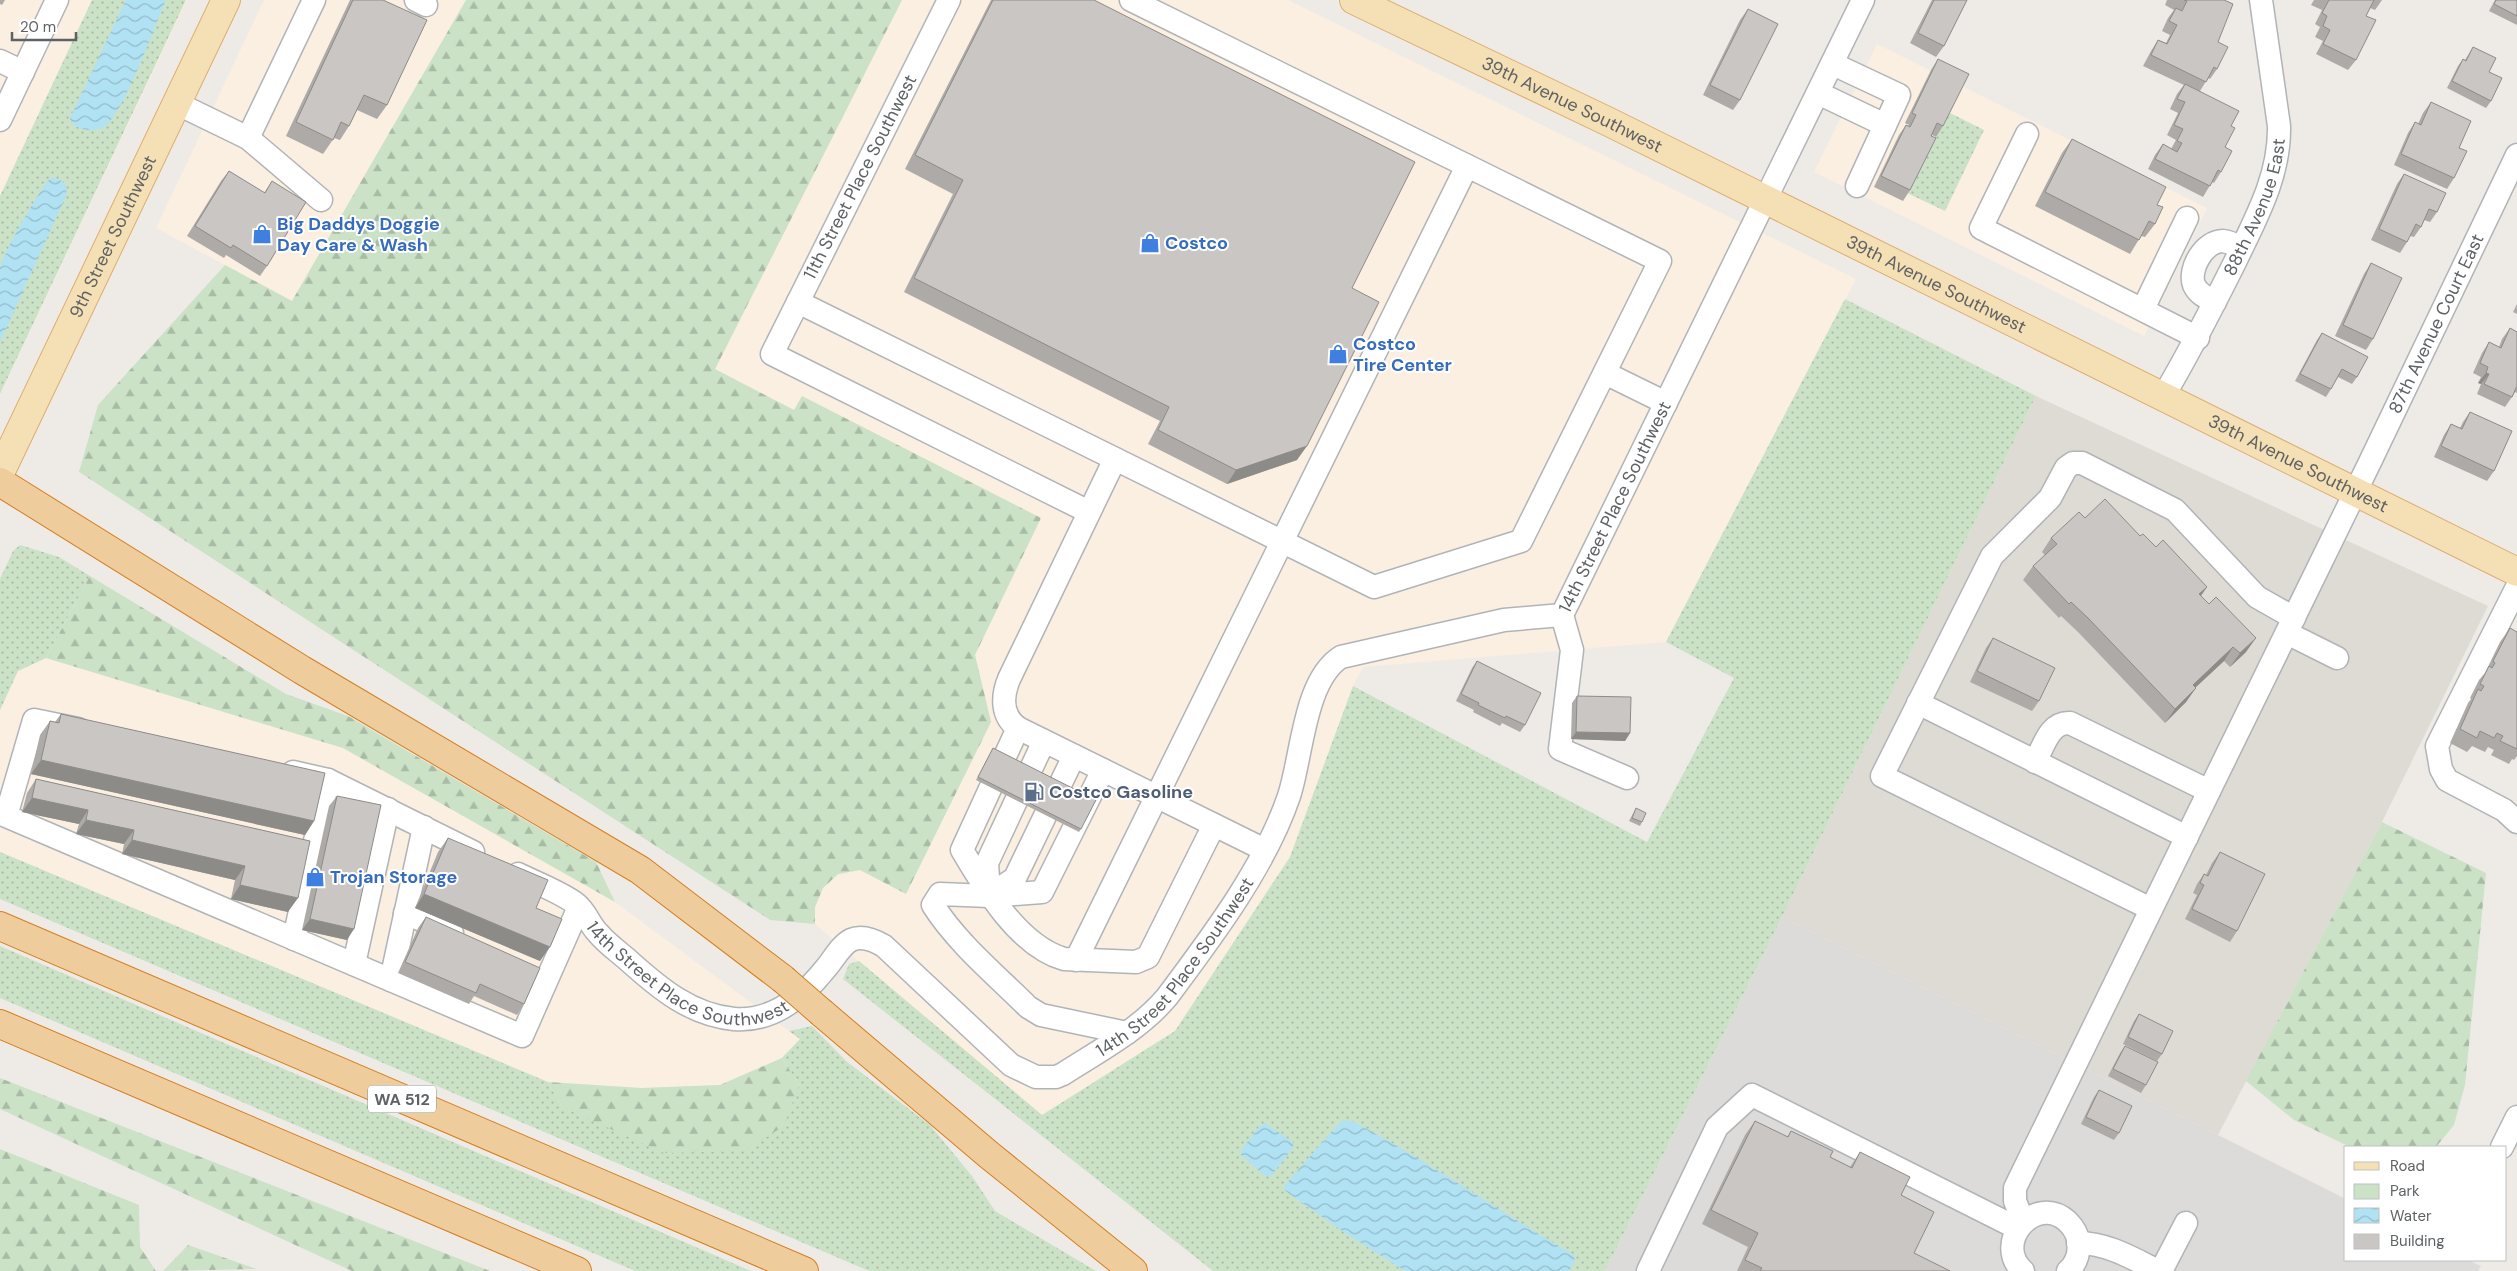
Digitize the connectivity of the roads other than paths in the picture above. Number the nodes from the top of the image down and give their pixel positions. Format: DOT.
graph roads {
  1 [pos="58,0"];
  2 [pos="226,0"];
  3 [pos="314,0"];
  4 [pos="949,0"];
  5 [pos="1131,0"];
  6 [pos="1354,0"];
  7 [pos="1864,0"];
  8 [pos="2261,0"];
  9 [pos="0,61"];
  10 [pos="1833,64"];
  11 [pos="23,72"];
  12 [pos="1818,93"];
  13 [pos="176,104"];
  14 [pos="0,120"];
  15 [pos="1885,125"];
  16 [pos="2027,134"];
  17 [pos="248,138"];
  18 [pos="2517,155"];
  19 [pos="1467,166"];
  20 [pos="1857,186"];
  21 [pos="320,200"];
  22 [pos="1767,200"];
  23 [pos="2187,218"];
  24 [pos="2241,248"];
  25 [pos="798,302"];
  26 [pos="2215,302"];
  27 [pos="2143,309"];
  28 [pos="2198,338"];
  29 [pos="1604,373"];
  30 [pos="2163,397"];
  31 [pos="1666,403"];
  32 [pos="1115,459"];
  33 [pos="0,473"];
  34 [pos="0,482"];
  35 [pos="2355,492"];
  36 [pos="1089,512"];
  37 [pos="1282,541"];
  38 [pos="2517,572"];
  39 [pos="2517,587"];
  40 [pos="1562,615"];
  41 [pos="2290,625"];
  42 [pos="2337,658"];
  43 [pos="1918,703"];
  44 [pos="1018,728"];
  45 [pos="100,733"];
  46 [pos="1044,741"];
  47 [pos="1074,756"];
  48 [pos="2035,762"];
  49 [pos="271,768"];
  50 [pos="1103,770"];
  51 [pos="1626,778"];
  52 [pos="328,780"];
  53 [pos="2209,791"];
  54 [pos="1156,796"];
  55 [pos="388,809"];
  56 [pos="2517,822"];
  57 [pos="1214,825"];
  58 [pos="424,827"];
  59 [pos="2186,837"];
  60 [pos="1265,850"];
  61 [pos="989,896"];
  62 [pos="579,906"];
  63 [pos="2151,910"];
  64 [pos="405,912"];
  65 [pos="0,926"];
  66 [pos="294,939"];
  67 [pos="468,940"];
  68 [pos="1076,960"];
  69 [pos="354,964"];
  70 [pos="391,980"];
  71 [pos="0,1024"];
  72 [pos="1126,1033"];
  73 [pos="2517,1116"];
  74 [pos="2502,1146"];
  75 [pos="2015,1188"];
  76 [pos="1976,1207"];
  77 [pos="2186,1223"];
  78 [pos="2020,1224"];
  79 [pos="2078,1243"];
  80 [pos="2154,1270"];
  81 [pos="577,1271"];
  82 [pos="804,1271"];
  83 [pos="1133,1271"];
  84 [pos="1648,1271"];
  85 [pos="2023,1271"];
  86 [pos="2068,1271"];
  1 -- 11 [label="street"];
  2 -- 13 [label="main road, 9th Street Southwest"];
  3 -- 17 [label="street"];
  4 -- 25 [label="street, 11th Street Place Southwest"];
  5 -- 19 [label="street"];
  6 -- 22 [label="main road, 39th Avenue Southwest"];
  7 -- 10 [label="street, 14th Street Place Southwest"];
  8 -- 24 [label="street, 88th Avenue East"];
  9 -- 11 [label="street"];
  10 -- 12 [label="street, 14th Street Place Southwest"];
  10 -- 15 [label="street"];
  11 -- 14 [label="street"];
  12 -- 15 [label="street"];
  12 -- 22 [label="street, 14th Street Place Southwest"];
  13 -- 17 [label="street"];
  13 -- 33 [label="main road, 9th Street Southwest"];
  15 -- 20 [label="street"];
  16 -- 27 [label="street"];
  17 -- 21 [label="street"];
  18 -- 35 [label="street, 87th Avenue Court East"];
  19 -- 29 [label="street"];
  19 -- 37 [label="street"];
  22 -- 30 [label="main road, 39th Avenue Southwest"];
  22 -- 31 [label="street, 14th Street Place Southwest"];
  23 -- 27 [label="street"];
  24 -- 26 [label="street, 88th Avenue East"];
  24 -- 26 [label="street"];
  25 -- 32 [label="street"];
  25 -- 36 [label="street, 11th Street Place Southwest"];
  26 -- 28 [label="street, 88th Avenue East"];
  27 -- 28 [label="street"];
  28 -- 30 [label="street, 88th Avenue East"];
  29 -- 31 [label="street"];
  29 -- 37 [label="street"];
  30 -- 35 [label="main road, 39th Avenue Southwest"];
  31 -- 40 [label="street, 14th Street Place Southwest"];
  32 -- 36 [label="street"];
  32 -- 37 [label="street"];
  34 -- 83 [label="highway, bridge"];
  35 -- 38 [label="main road, 39th Avenue Southwest"];
  35 -- 41 [label="street, 87th Avenue Court East"];
  36 -- 44 [label="street"];
  37 -- 54 [label="street"];
  39 -- 56 [label="street"];
  40 -- 51 [label="street"];
  40 -- 60 [label="street, 14th Street Place Southwest"];
  41 -- 42 [label="street"];
  41 -- 43 [label="street"];
  41 -- 53 [label="street, 87th Avenue Court East"];
  43 -- 48 [label="street"];
  43 -- 63 [label="street"];
  44 -- 46 [label="street"];
  44 -- 61 [label="street"];
  45 -- 66 [label="street"];
  46 -- 47 [label="street"];
  46 -- 61 [label="street"];
  47 -- 50 [label="street"];
  47 -- 61 [label="street"];
  48 -- 53 [label="street"];
  48 -- 59 [label="street"];
  49 -- 52 [label="street, 14th Street Place Southwest"];
  50 -- 54 [label="street"];
  50 -- 61 [label="street"];
  52 -- 55 [label="street, 14th Street Place Southwest"];
  52 -- 66 [label="street"];
  53 -- 59 [label="street, 87th Avenue Court East"];
  54 -- 57 [label="street"];
  54 -- 68 [label="street"];
  55 -- 58 [label="street, 14th Street Place Southwest"];
  55 -- 69 [label="street"];
  57 -- 60 [label="street"];
  57 -- 68 [label="street"];
  58 -- 62 [label="street, 14th Street Place Southwest"];
  58 -- 64 [label="street"];
  59 -- 63 [label="street, 87th Avenue Court East"];
  60 -- 72 [label="street, 14th Street Place Southwest"];
  61 -- 68 [label="street"];
  61 -- 72 [label="street"];
  62 -- 70 [label="street"];
  62 -- 72 [label="street, 14th Street Place Southwest"];
  63 -- 75 [label="street, 87th Avenue Court East"];
  64 -- 67 [label="street"];
  64 -- 70 [label="street"];
  65 -- 82 [label="highway, WA 512"];
  66 -- 69 [label="street"];
  69 -- 70 [label="street"];
  71 -- 81 [label="highway"];
  73 -- 74 [label="street"];
  75 -- 76 [label="street"];
  75 -- 78 [label="street"];
  76 -- 78 [label="street"];
  76 -- 84 [label="street"];
  77 -- 80 [label="street"];
  78 -- 79 [label="street"];
  78 -- 85 [label="street"];
  79 -- 80 [label="street"];
  79 -- 86 [label="street"];
}
